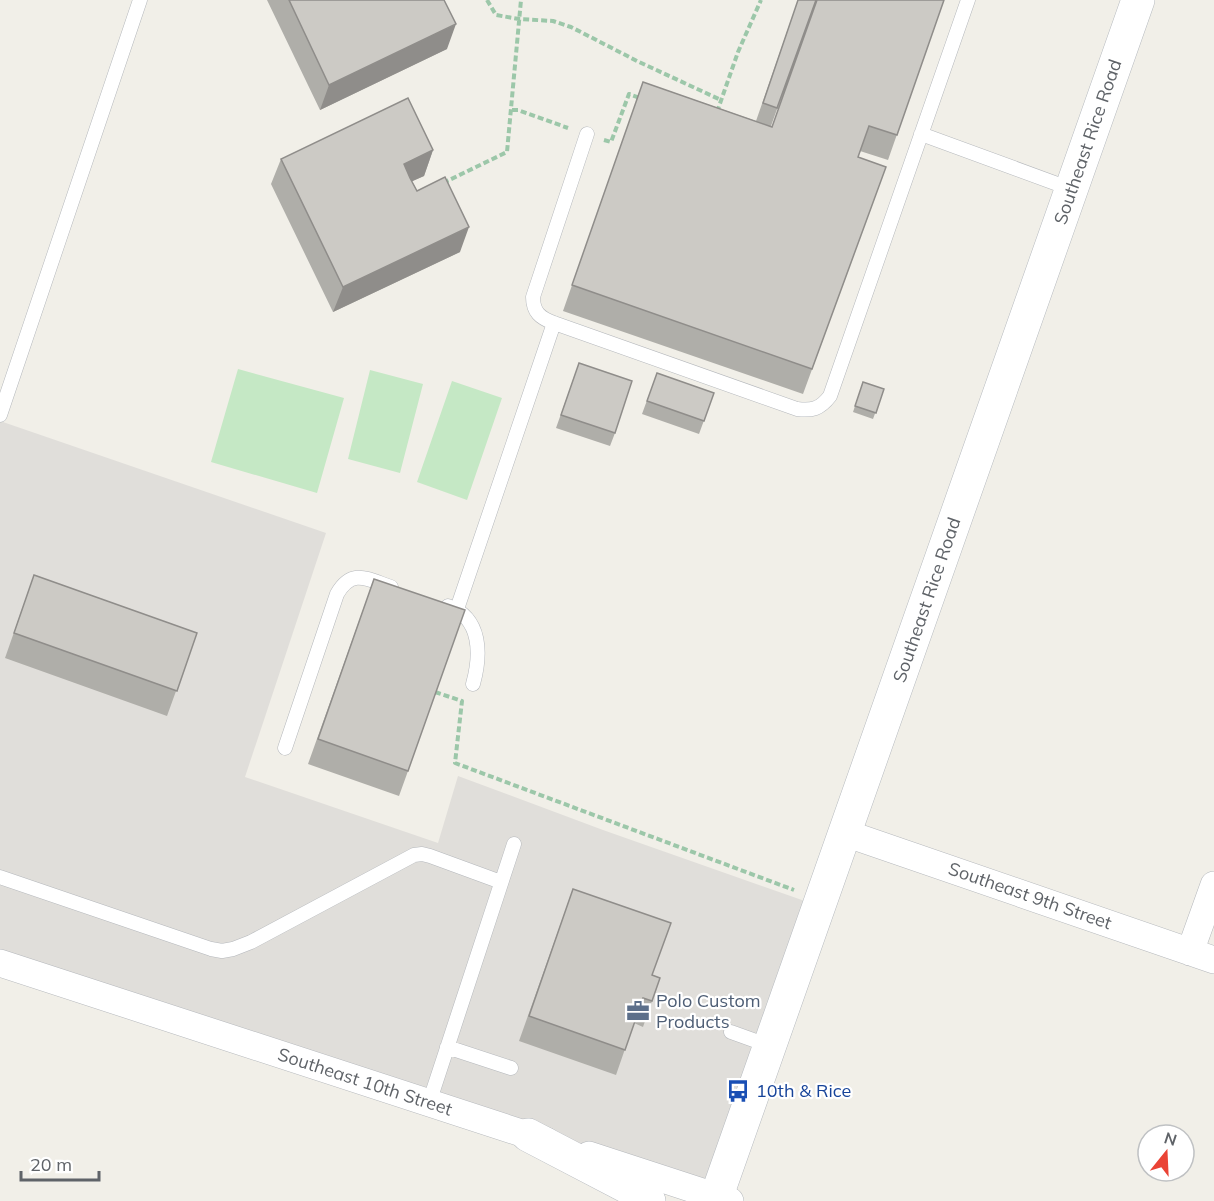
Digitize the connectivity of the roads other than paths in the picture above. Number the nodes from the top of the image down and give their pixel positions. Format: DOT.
graph roads {
  1 [pos="140,0"];
  2 [pos="968,0"];
  3 [pos="1138,0"];
  4 [pos="587,134"];
  5 [pos="921,134"];
  6 [pos="1071,189"];
  7 [pos="554,323"];
  8 [pos="0,415"];
  9 [pos="406,592"];
  10 [pos="437,602"];
  11 [pos="457,609"];
  12 [pos="473,684"];
  13 [pos="285,748"];
  14 [pos="845,833"];
  15 [pos="514,844"];
  16 [pos="0,878"];
  17 [pos="501,882"];
  18 [pos="1214,885"];
  19 [pos="1202,956"];
  20 [pos="0,963"];
  21 [pos="731,1032"];
  22 [pos="770,1046"];
  23 [pos="447,1047"];
  24 [pos="511,1068"];
  25 [pos="429,1103"];
  26 [pos="528,1136"];
  27 [pos="721,1200"];
  28 [pos="649,1201"];
  1 -- 8 [label="lane"];
  2 -- 5 [label="lane"];
  3 -- 6 [label="street, Southeast Rice Road"];
  4 -- 7 [label="lane"];
  5 -- 6 [label="lane"];
  5 -- 7 [label="lane"];
  6 -- 14 [label="street, Southeast Rice Road"];
  7 -- 11 [label="lane"];
  9 -- 13 [label="lane"];
  10 -- 11 [label="lane"];
  11 -- 12 [label="lane"];
  14 -- 19 [label="street, Southeast 9th Street"];
  14 -- 22 [label="street, Southeast Rice Road"];
  15 -- 17 [label="lane"];
  16 -- 17 [label="lane"];
  17 -- 23 [label="lane"];
  18 -- 19 [label="street"];
  20 -- 25 [label="street, Southeast 10th Street"];
  21 -- 22 [label="lane"];
  22 -- 27 [label="street, Southeast Rice Road"];
  23 -- 24 [label="lane"];
  23 -- 25 [label="lane"];
  25 -- 26 [label="street, Southeast 10th Street"];
  26 -- 27 [label="street, Southeast 10th Street"];
  26 -- 28 [label="street"];
}
